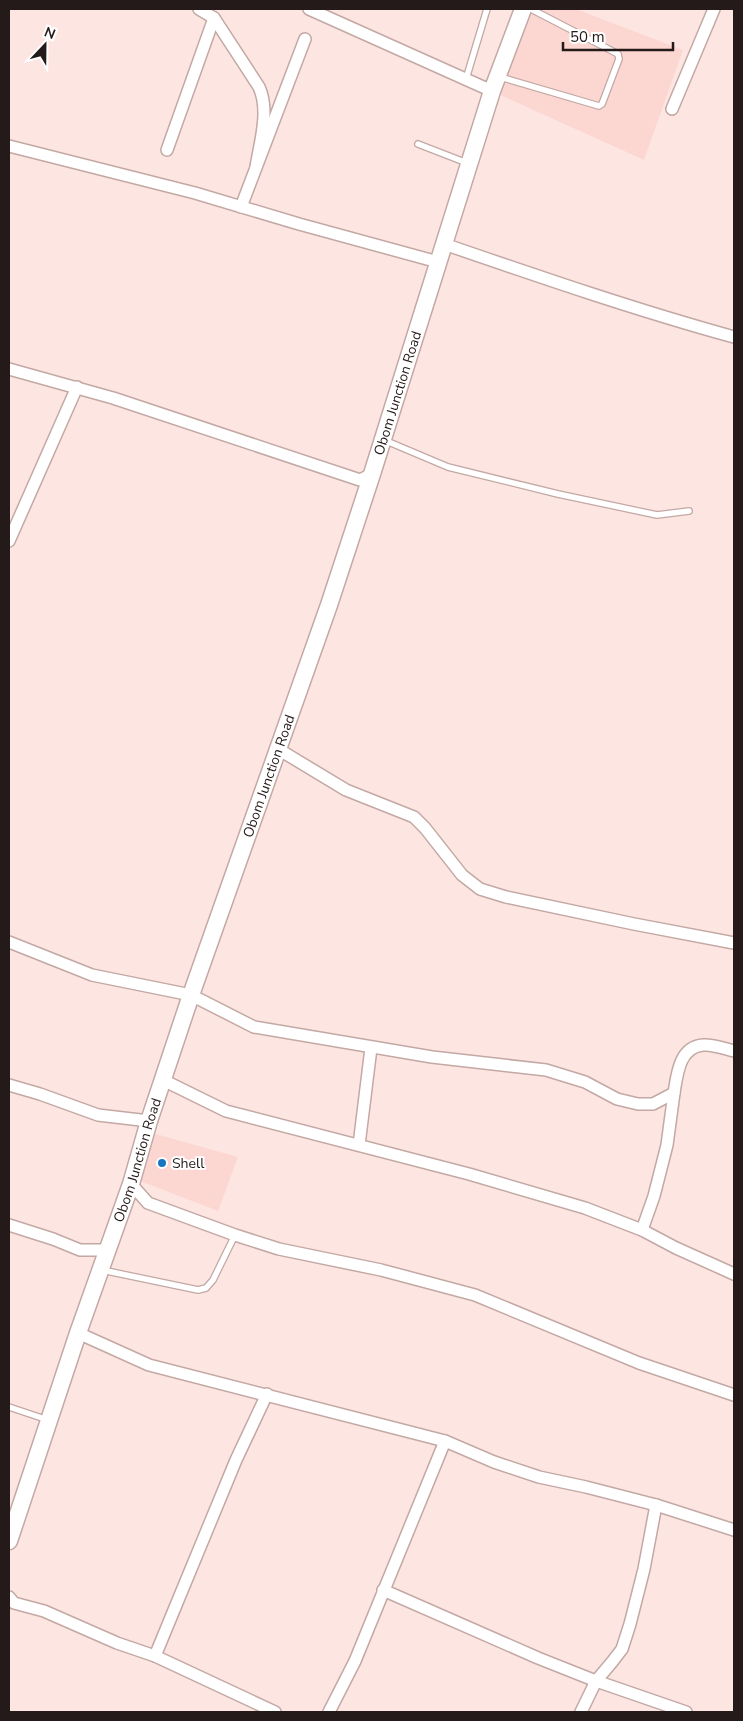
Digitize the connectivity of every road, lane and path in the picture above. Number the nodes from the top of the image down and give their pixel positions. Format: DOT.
graph roads {
  1 [pos="199,9"];
  2 [pos="308,9"];
  3 [pos="487,9"];
  4 [pos="523,9"];
  5 [pos="531,9"];
  6 [pos="714,9"];
  7 [pos="333,14"];
  8 [pos="214,18"];
  9 [pos="305,40"];
  10 [pos="466,79"];
  11 [pos="495,84"];
  12 [pos="672,109"];
  13 [pos="418,144"];
  14 [pos="9,146"];
  15 [pos="167,150"];
  16 [pos="469,164"];
  17 [pos="256,167"];
  18 [pos="241,207"];
  19 [pos="444,244"];
  20 [pos="438,262"];
  21 [pos="734,337"];
  22 [pos="9,369"];
  23 [pos="77,387"];
  24 [pos="382,439"];
  25 [pos="372,474"];
  26 [pos="689,510"];
  27 [pos="9,541"];
  28 [pos="278,749"];
  29 [pos="9,942"];
  30 [pos="734,943"];
  31 [pos="191,995"];
  32 [pos="371,1048"];
  33 [pos="734,1051"];
  34 [pos="163,1080"];
  35 [pos="9,1085"];
  36 [pos="674,1092"];
  37 [pos="149,1120"];
  38 [pos="359,1145"];
  39 [pos="131,1184"];
  40 [pos="9,1225"];
  41 [pos="642,1230"];
  42 [pos="235,1235"];
  43 [pos="106,1250"];
  44 [pos="100,1270"];
  45 [pos="734,1274"];
  46 [pos="78,1333"];
  47 [pos="266,1394"];
  48 [pos="734,1395"];
  49 [pos="9,1407"];
  50 [pos="48,1420"];
  51 [pos="445,1441"];
  52 [pos="656,1505"];
  53 [pos="13,1514"];
  54 [pos="734,1530"];
  55 [pos="9,1542"];
  56 [pos="383,1590"];
  57 [pos="9,1597"];
  58 [pos="155,1656"];
  59 [pos="596,1681"];
  60 [pos="275,1712"];
  61 [pos="329,1712"];
  62 [pos="580,1712"];
  63 [pos="686,1712"];
  1 -- 8 [label="street"];
  2 -- 7 [label="street"];
  3 -- 10 [label="lane"];
  4 -- 11 [label="main road, Obom Junction Road"];
  5 -- 11 [label="lane"];
  6 -- 12 [label="street"];
  7 -- 10 [label="street"];
  8 -- 15 [label="street"];
  8 -- 17 [label="street"];
  9 -- 17 [label="street"];
  10 -- 11 [label="street"];
  11 -- 16 [label="main road, Obom Junction Road"];
  13 -- 16 [label="lane"];
  14 -- 18 [label="street"];
  16 -- 19 [label="main road, Obom Junction Road"];
  17 -- 18 [label="street"];
  18 -- 20 [label="street"];
  19 -- 20 [label="main road, Obom Junction Road"];
  19 -- 21 [label="street"];
  20 -- 24 [label="main road, Obom Junction Road"];
  22 -- 23 [label="street"];
  23 -- 25 [label="street"];
  23 -- 27 [label="street"];
  24 -- 25 [label="main road, Obom Junction Road"];
  24 -- 26 [label="lane"];
  25 -- 28 [label="main road, Obom Junction Road"];
  28 -- 30 [label="street"];
  28 -- 31 [label="main road, Obom Junction Road"];
  29 -- 31 [label="street"];
  31 -- 32 [label="street"];
  31 -- 34 [label="main road, Obom Junction Road"];
  32 -- 36 [label="street"];
  32 -- 38 [label="street"];
  33 -- 36 [label="street"];
  34 -- 37 [label="main road, Obom Junction Road"];
  34 -- 38 [label="street"];
  35 -- 37 [label="street"];
  36 -- 41 [label="street"];
  37 -- 39 [label="main road, Obom Junction Road"];
  38 -- 41 [label="street"];
  39 -- 42 [label="street"];
  39 -- 43 [label="main road, Obom Junction Road"];
  40 -- 43 [label="street"];
  41 -- 45 [label="street"];
  42 -- 44 [label="lane"];
  42 -- 48 [label="street"];
  43 -- 44 [label="main road, Obom Junction Road"];
  44 -- 46 [label="main road, Obom Junction Road"];
  46 -- 47 [label="street"];
  46 -- 50 [label="main road, Obom Junction Road"];
  47 -- 51 [label="street"];
  47 -- 58 [label="street"];
  49 -- 50 [label="lane"];
  50 -- 53 [label="main road, Obom Junction Road"];
  51 -- 52 [label="street"];
  51 -- 56 [label="street"];
  52 -- 54 [label="street"];
  52 -- 59 [label="street"];
  53 -- 55 [label="main road, Obom Junction Road"];
  56 -- 59 [label="street"];
  56 -- 61 [label="street"];
  57 -- 58 [label="street"];
  58 -- 60 [label="street"];
  59 -- 62 [label="street"];
  59 -- 63 [label="street"];
}
